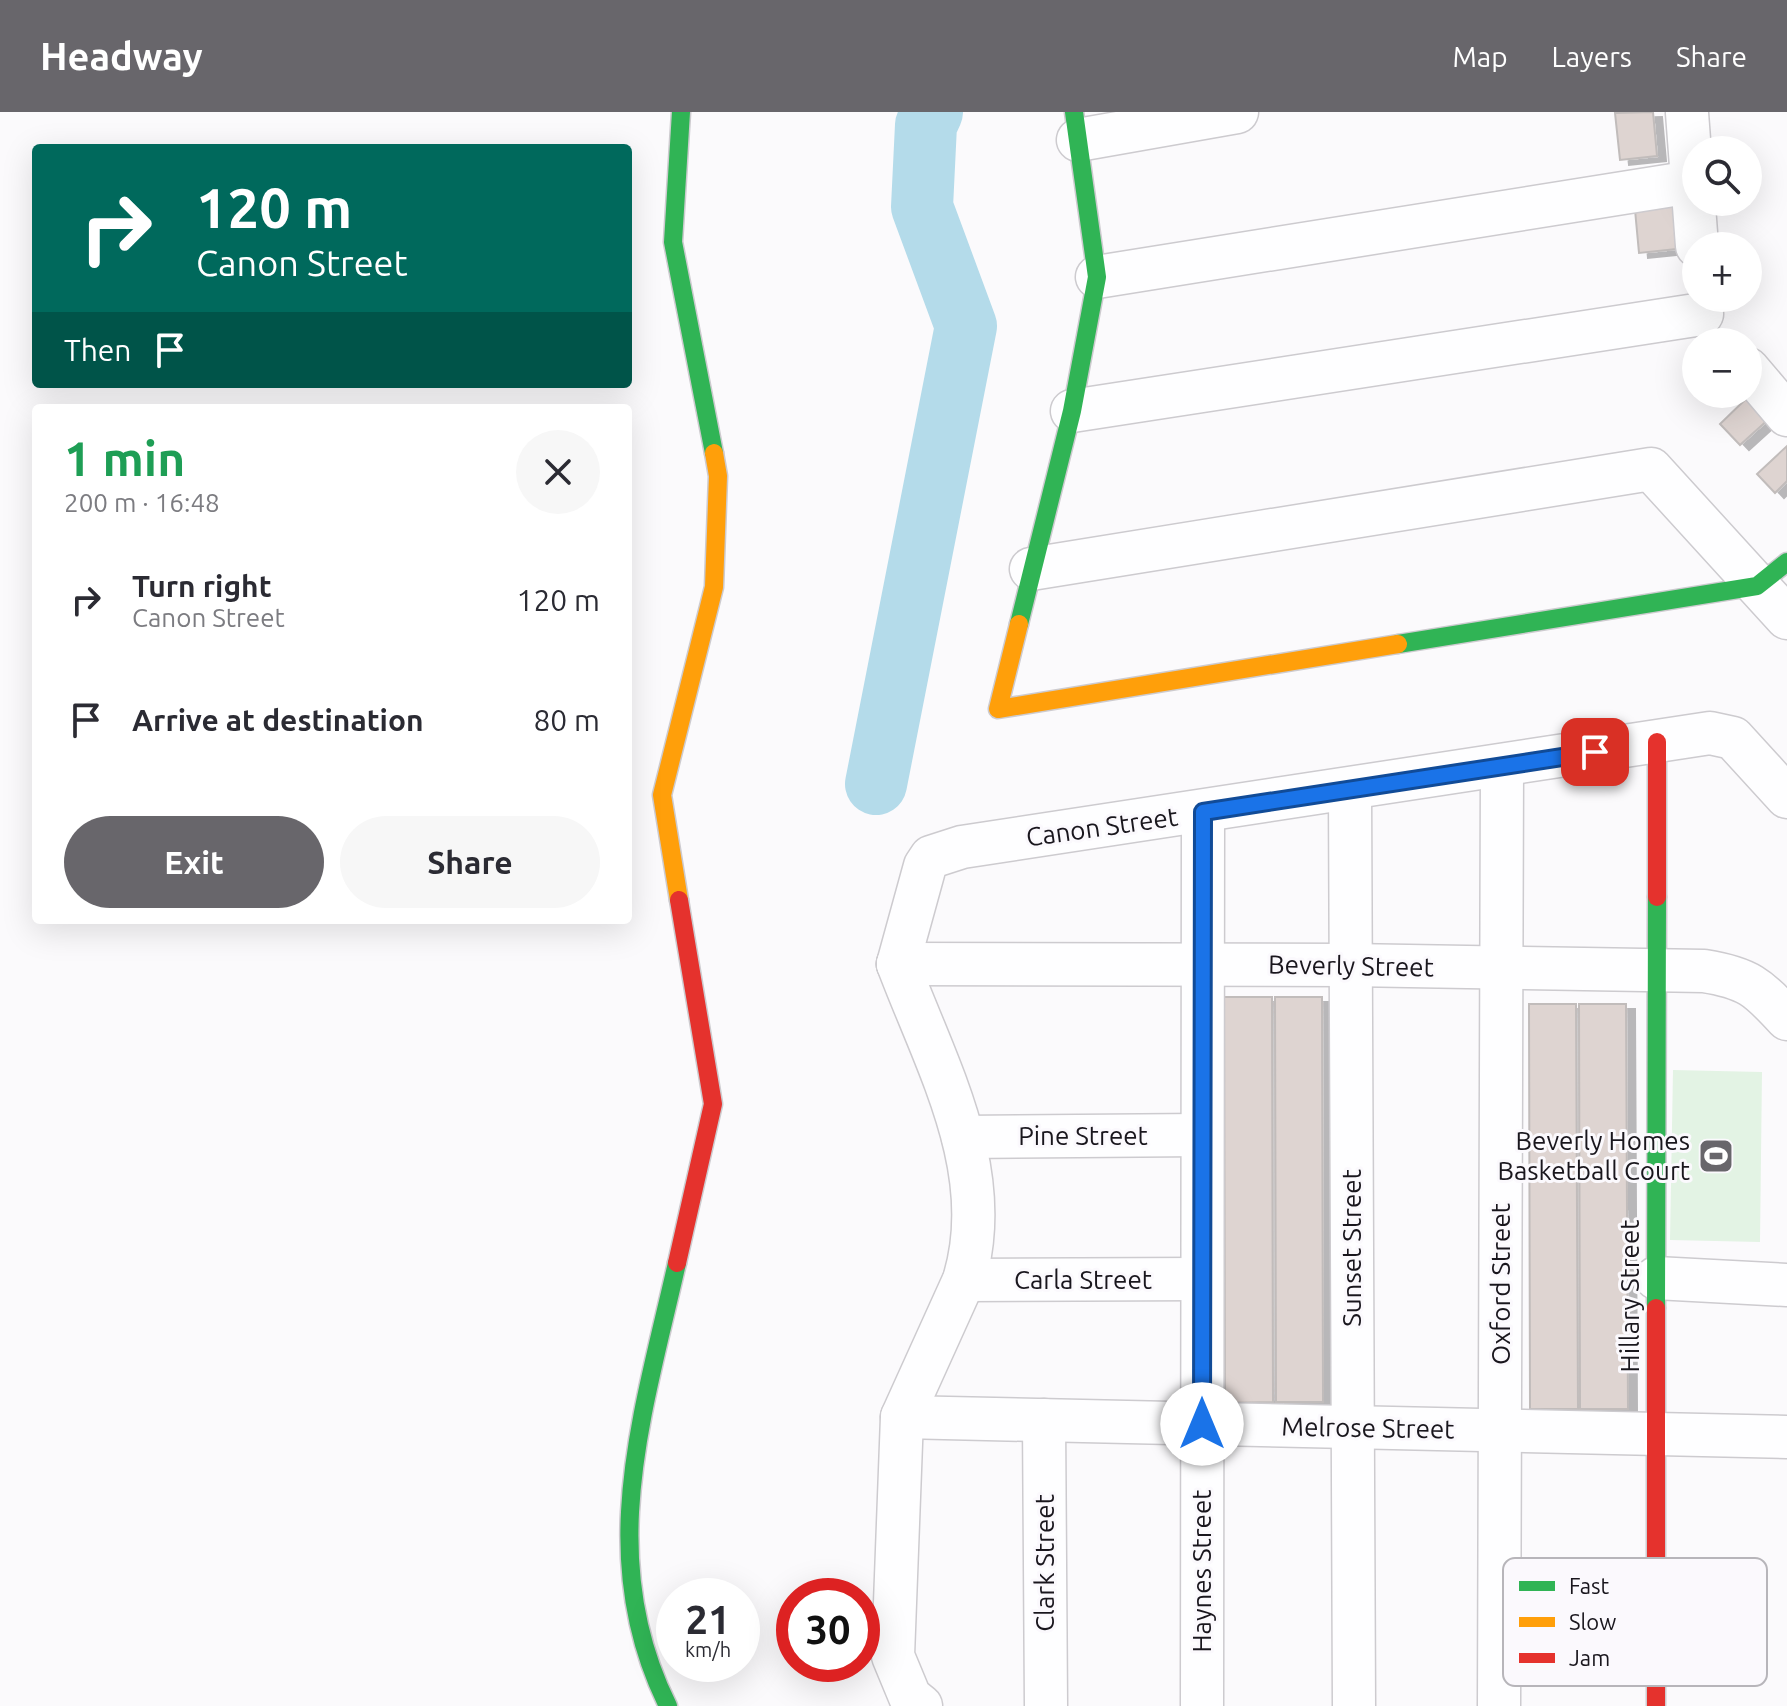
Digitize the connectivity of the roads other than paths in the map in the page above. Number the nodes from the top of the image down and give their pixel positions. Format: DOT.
graph roads {
  1 [pos="681,112"];
  2 [pos="1237,112"];
  3 [pos="1690,112"];
  4 [pos="1076,126"];
  5 [pos="1691,136"];
  6 [pos="1682,184"];
  7 [pos="1097,277"];
  8 [pos="1709,318"];
  9 [pos="1762,386"];
  10 [pos="1072,411"];
  11 [pos="1787,415"];
  12 [pos="1031,569"];
  13 [pos="1772,574"];
  14 [pos="1787,618"];
  15 [pos="1657,742"];
  16 [pos="1502,766"];
  17 [pos="1350,790"];
  18 [pos="1787,797"];
  19 [pos="1203,812"];
  20 [pos="898,964"];
  21 [pos="1203,965"];
  22 [pos="1350,965"];
  23 [pos="1502,968"];
  24 [pos="1656,970"];
  25 [pos="1787,1019"];
  26 [pos="1202,1135"];
  27 [pos="963,1137"];
  28 [pos="1656,1278"];
  29 [pos="1202,1279"];
  30 [pos="964,1280"];
  31 [pos="1787,1285"];
  32 [pos="902,1417"];
  33 [pos="1044,1420"];
  34 [pos="1202,1424"];
  35 [pos="1352,1427"];
  36 [pos="1500,1431"];
  37 [pos="1656,1435"];
  38 [pos="1787,1437"];
  39 [pos="1656,1558"];
  40 [pos="668,1706"];
  41 [pos="921,1706"];
  42 [pos="1046,1706"];
  43 [pos="1202,1706"];
  44 [pos="1354,1706"];
  45 [pos="1499,1706"];
  1 -- 40 [label="street"];
  2 -- 4 [label="street"];
  3 -- 5 [label="street"];
  4 -- 7 [label="street"];
  6 -- 7 [label="street"];
  7 -- 10 [label="street"];
  8 -- 10 [label="street"];
  9 -- 11 [label="street"];
  10 -- 12 [label="street"];
  12 -- 13 [label="street"];
  12 -- 13 [label="street"];
  13 -- 14 [label="street"];
  15 -- 16 [label="street, Canon Street"];
  15 -- 18 [label="street, Canon Street"];
  15 -- 24 [label="street, Hillary Street"];
  16 -- 17 [label="street, Canon Street"];
  16 -- 23 [label="street, Oxford Street"];
  17 -- 19 [label="street, Canon Street"];
  17 -- 22 [label="street, Sunset Street"];
  19 -- 20 [label="street, Canon Street"];
  19 -- 21 [label="street, Haynes Street"];
  20 -- 21 [label="street, Beverly Street"];
  20 -- 27 [label="street"];
  21 -- 22 [label="street, Beverly Street"];
  21 -- 26 [label="street, Haynes Street"];
  22 -- 23 [label="street, Beverly Street"];
  22 -- 35 [label="street, Sunset Street"];
  23 -- 24 [label="street, Beverly Street"];
  23 -- 36 [label="street, Oxford Street"];
  24 -- 25 [label="street, Beverly Street"];
  24 -- 28 [label="street, Hillary Street"];
  26 -- 27 [label="street, Pine Street"];
  26 -- 29 [label="street, Haynes Street"];
  27 -- 30 [label="street"];
  28 -- 31 [label="street"];
  28 -- 37 [label="street, Hillary Street"];
  29 -- 30 [label="street, Carla Street"];
  29 -- 34 [label="street, Haynes Street"];
  30 -- 32 [label="street"];
  32 -- 33 [label="street, Melrose Street"];
  32 -- 41 [label="street"];
  33 -- 34 [label="street, Melrose Street"];
  33 -- 42 [label="street, Clark Street"];
  34 -- 35 [label="street, Melrose Street"];
  34 -- 43 [label="street, Haynes Street"];
  35 -- 36 [label="street, Melrose Street"];
  35 -- 44 [label="street, Sunset Street"];
  36 -- 37 [label="street, Melrose Street"];
  36 -- 45 [label="street, Oxford Street"];
  37 -- 38 [label="street, Melrose Street"];
  37 -- 39 [label="street, Hillary Street"];
}
